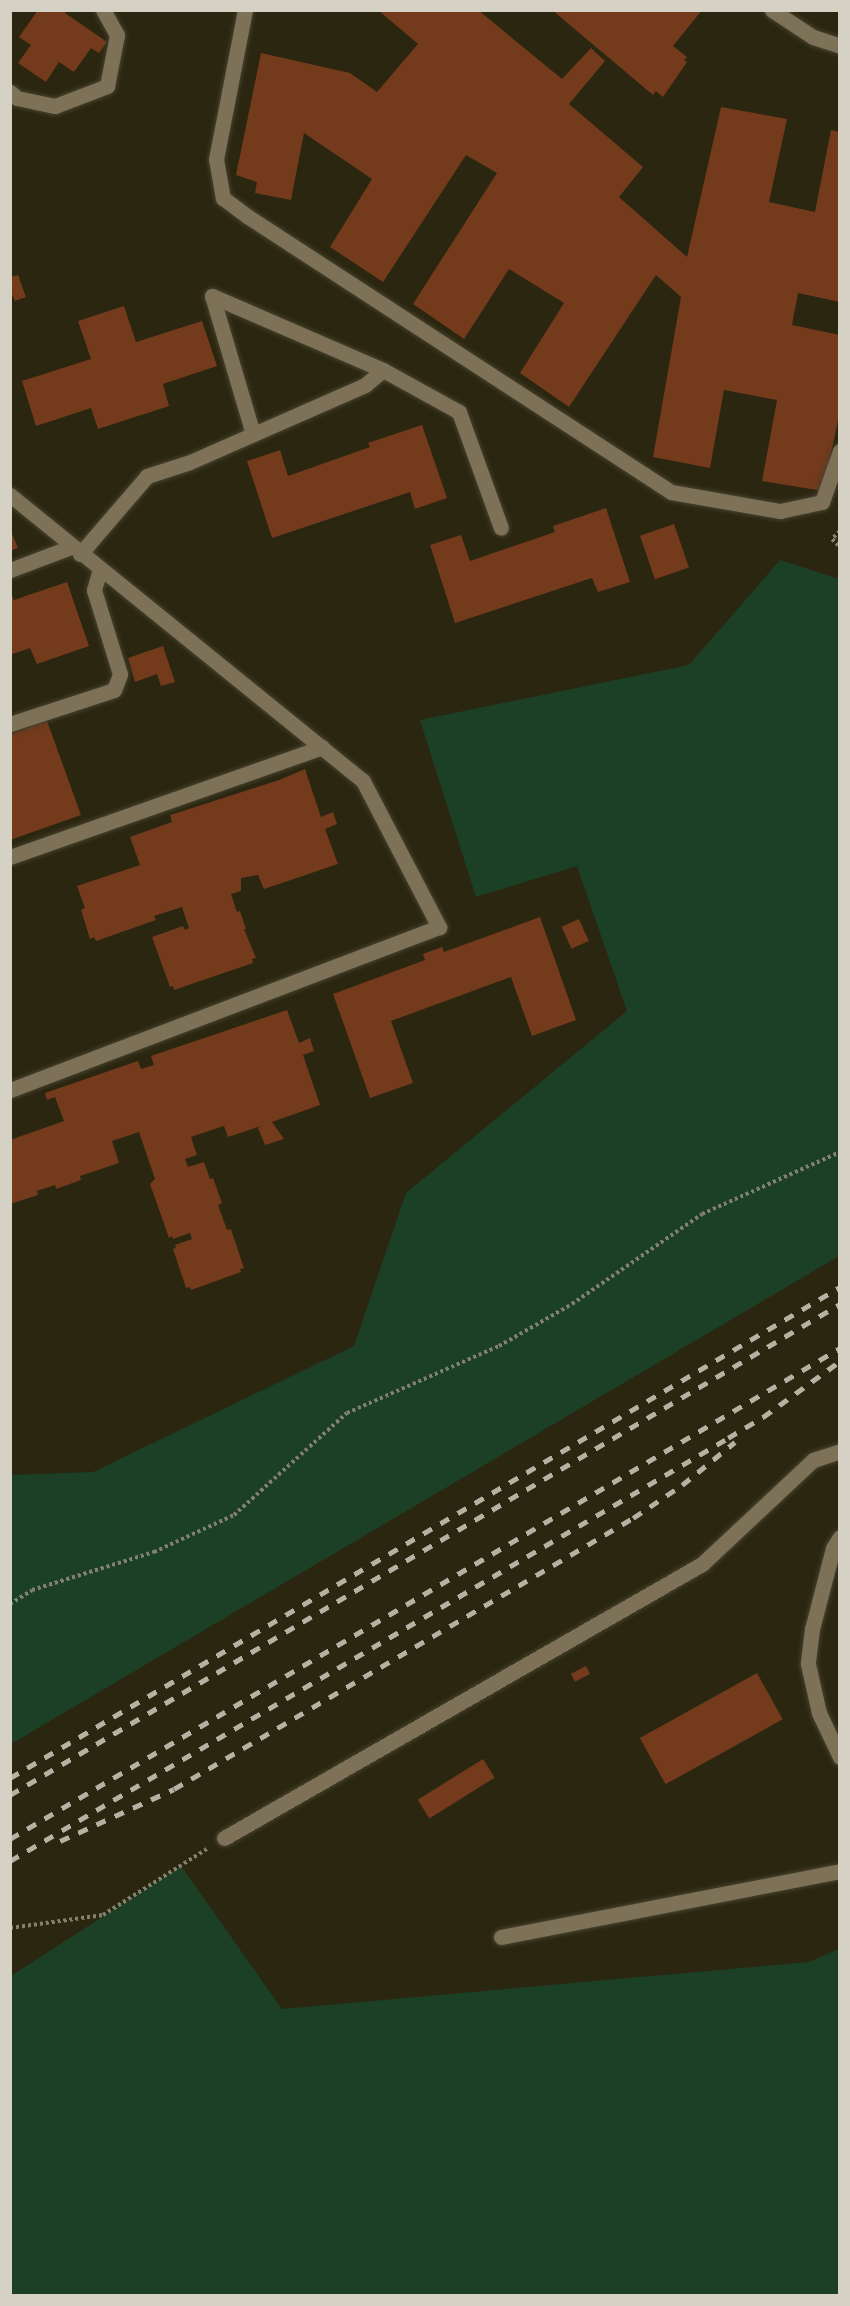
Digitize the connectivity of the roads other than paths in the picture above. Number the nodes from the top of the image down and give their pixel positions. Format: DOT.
graph roads {
  1 [pos="104,10"];
  2 [pos="245,10"];
  3 [pos="772,10"];
  4 [pos="840,46"];
  5 [pos="10,92"];
  6 [pos="383,370"];
  7 [pos="253,434"];
  8 [pos="840,451"];
  9 [pos="10,495"];
  10 [pos="501,528"];
  11 [pos="76,550"];
  12 [pos="100,569"];
  13 [pos="10,570"];
  14 [pos="10,724"];
  15 [pos="322,747"];
  16 [pos="10,857"];
  17 [pos="10,1089"];
  18 [pos="840,1451"];
  19 [pos="840,1537"];
  20 [pos="840,1757"];
  21 [pos="224,1838"];
  22 [pos="840,1871"];
  23 [pos="501,1937"];
  1 -- 5 [label="lane"];
  2 -- 8 [label="lane"];
  3 -- 4 [label="lane"];
  6 -- 7 [label="lane"];
  6 -- 7 [label="lane"];
  6 -- 10 [label="lane"];
  7 -- 11 [label="lane"];
  9 -- 11 [label="lane"];
  11 -- 12 [label="lane"];
  11 -- 13 [label="lane"];
  12 -- 14 [label="lane"];
  12 -- 15 [label="lane"];
  15 -- 16 [label="lane"];
  15 -- 17 [label="lane"];
  18 -- 21 [label="lane"];
  19 -- 20 [label="lane"];
  22 -- 23 [label="lane"];
}
